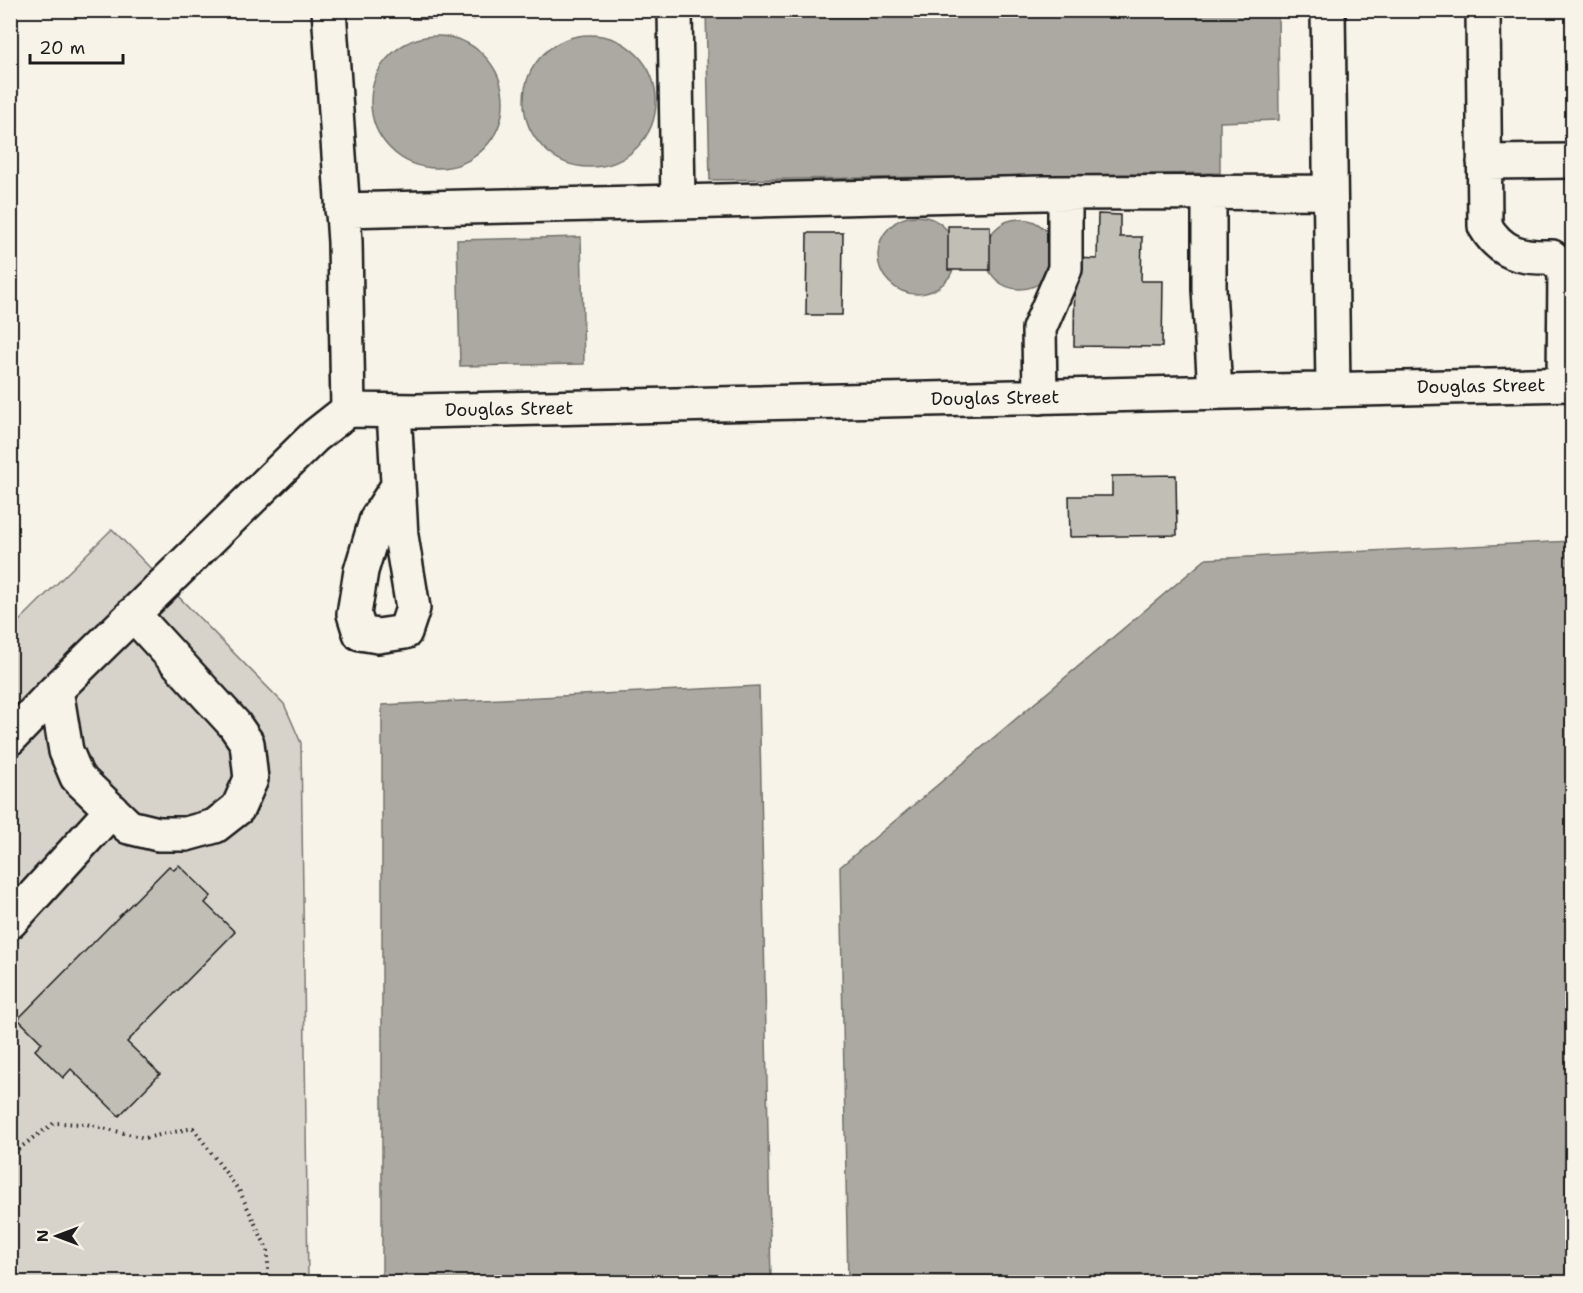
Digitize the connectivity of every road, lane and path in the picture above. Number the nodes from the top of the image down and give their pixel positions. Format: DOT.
graph roads {
  1 [pos="329,10"];
  2 [pos="675,10"];
  3 [pos="1328,10"];
  4 [pos="1483,10"];
  5 [pos="1572,161"];
  6 [pos="1484,162"];
  7 [pos="1209,192"];
  8 [pos="1330,192"];
  9 [pos="1065,193"];
  10 [pos="678,202"];
  11 [pos="342,210"];
  12 [pos="1569,270"];
  13 [pos="1568,384"];
  14 [pos="1333,389"];
  15 [pos="1215,392"];
  16 [pos="1040,397"];
  17 [pos="348,410"];
  18 [pos="406,411"];
  19 [pos="398,486"];
  20 [pos="133,614"];
  21 [pos="56,690"];
  22 [pos="10,738"];
  23 [pos="112,810"];
  24 [pos="10,922"];
  25 [pos="10,1165"];
  26 [pos="268,1282"];
  1 -- 11 [label="street"];
  2 -- 10 [label="street"];
  3 -- 8 [label="street"];
  4 -- 6 [label="street"];
  5 -- 6 [label="street"];
  6 -- 12 [label="street"];
  7 -- 8 [label="street"];
  7 -- 9 [label="street"];
  7 -- 15 [label="street"];
  8 -- 14 [label="street"];
  9 -- 10 [label="street"];
  9 -- 16 [label="street"];
  10 -- 11 [label="street"];
  11 -- 17 [label="street"];
  12 -- 13 [label="street"];
  13 -- 14 [label="street, Douglas Street"];
  14 -- 15 [label="street, Douglas Street"];
  15 -- 16 [label="street, Douglas Street"];
  16 -- 18 [label="street, Douglas Street"];
  17 -- 18 [label="street, Douglas Street"];
  17 -- 20 [label="street"];
  18 -- 19 [label="street"];
  20 -- 21 [label="street"];
  20 -- 23 [label="street"];
  21 -- 22 [label="street"];
  21 -- 23 [label="street"];
  23 -- 24 [label="street"];
  25 -- 26 [label="path"];
}
